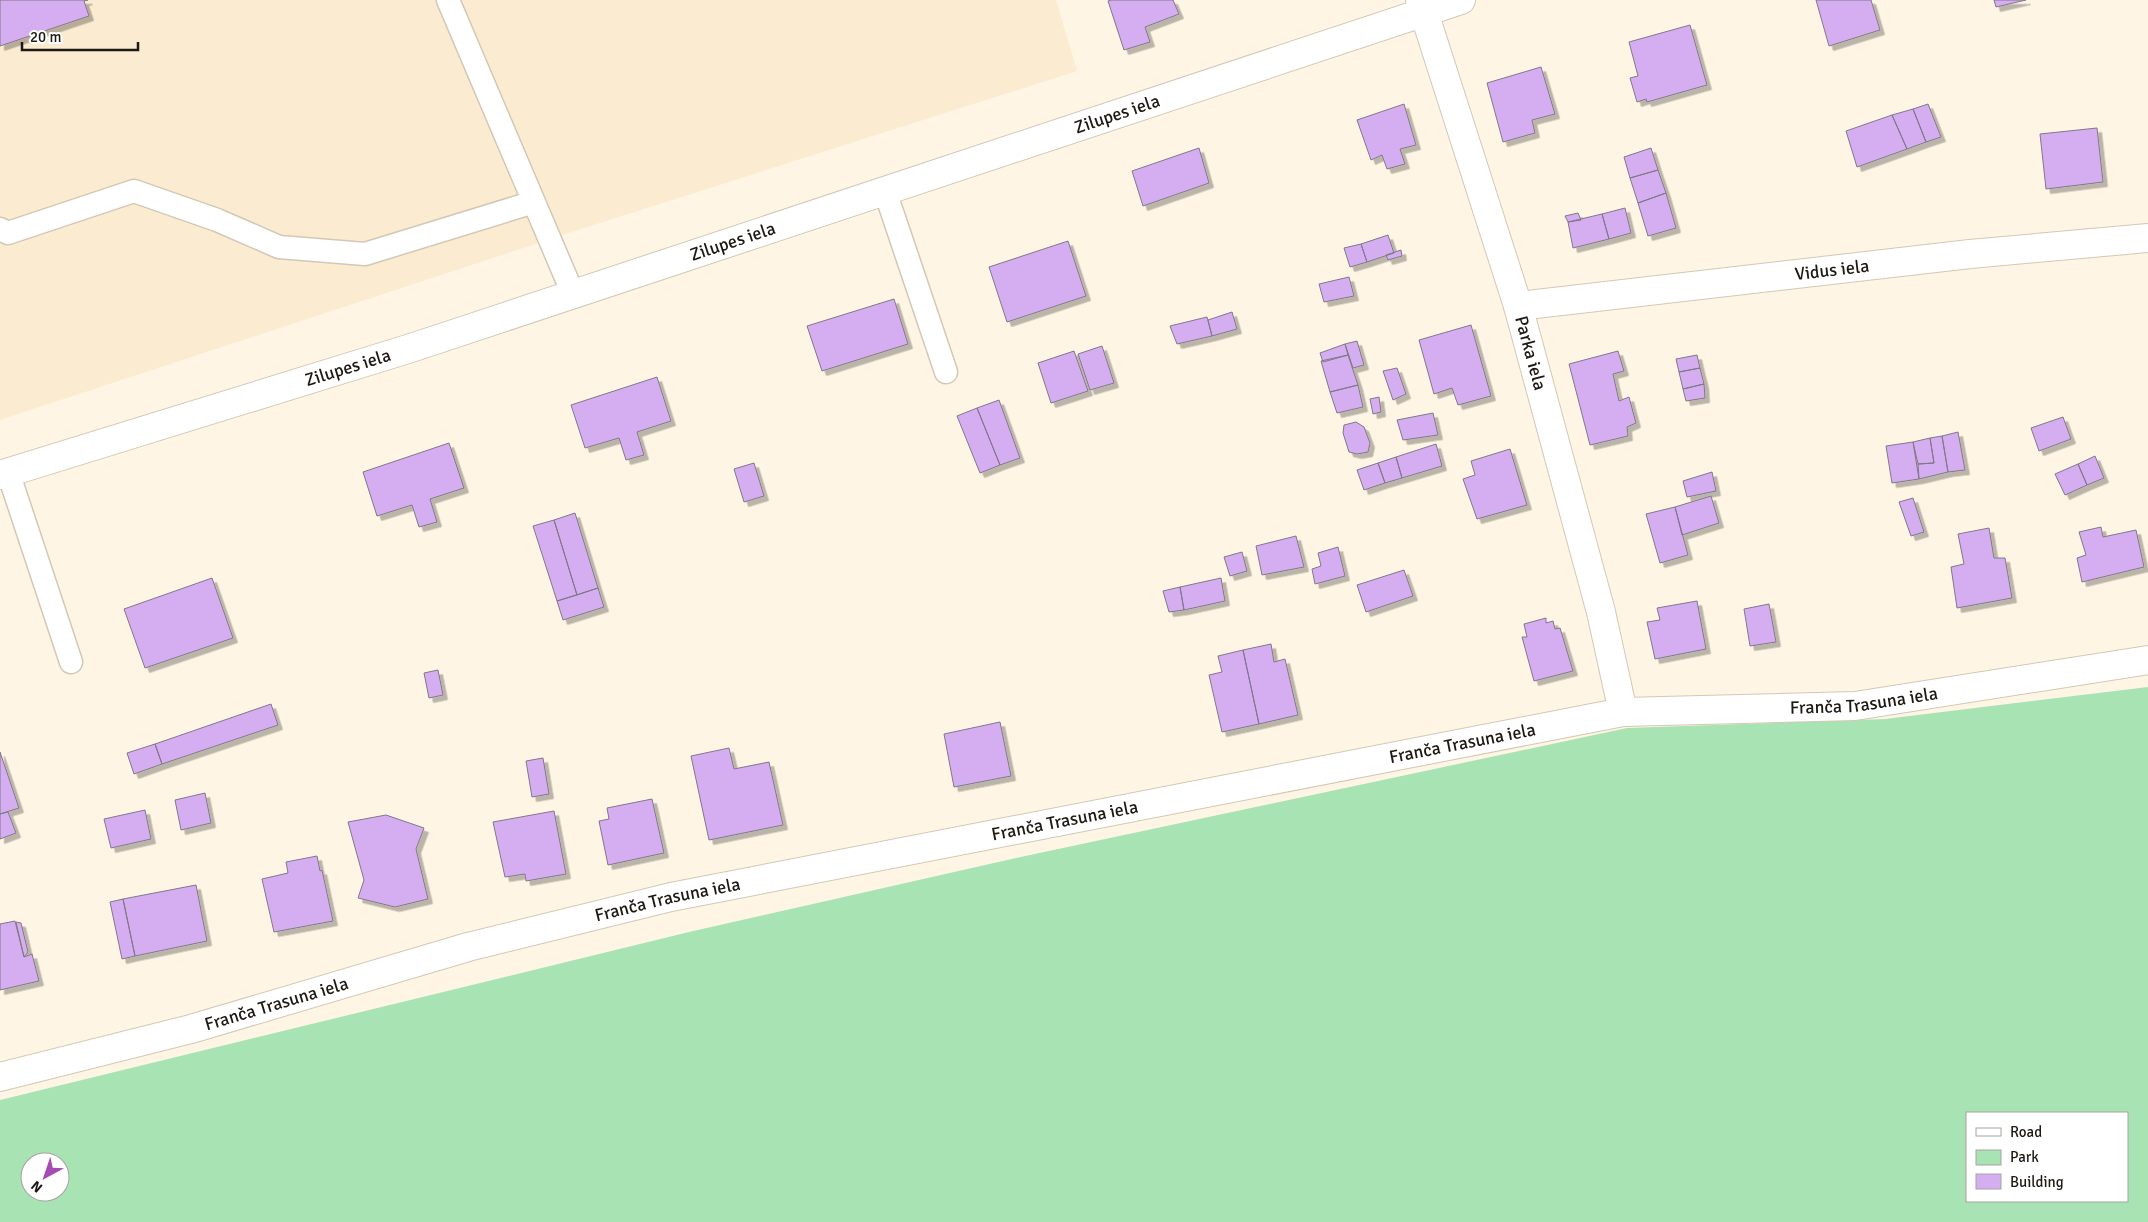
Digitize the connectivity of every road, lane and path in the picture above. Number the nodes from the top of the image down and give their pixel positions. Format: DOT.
graph roads {
  1 [pos="448,0"];
  2 [pos="1461,0"];
  3 [pos="1422,6"];
  4 [pos="885,191"];
  5 [pos="534,202"];
  6 [pos="0,229"];
  7 [pos="2148,238"];
  8 [pos="573,294"];
  9 [pos="1518,306"];
  10 [pos="946,372"];
  11 [pos="4,474"];
  12 [pos="2148,660"];
  13 [pos="71,662"];
  14 [pos="1623,712"];
  15 [pos="0,1077"];
  1 -- 5 [label="lane"];
  2 -- 3 [label="street, Zilupes iela"];
  3 -- 4 [label="street, Zilupes iela"];
  3 -- 9 [label="street, Parka iela"];
  4 -- 8 [label="street, Zilupes iela"];
  4 -- 10 [label="lane"];
  5 -- 6 [label="lane"];
  5 -- 8 [label="lane"];
  7 -- 9 [label="street, Vidus iela"];
  8 -- 11 [label="street, Zilupes iela"];
  9 -- 14 [label="street, Parka iela"];
  11 -- 13 [label="lane"];
  12 -- 14 [label="street, Franča Trasuna iela"];
  14 -- 15 [label="street, Franča Trasuna iela"];
}
